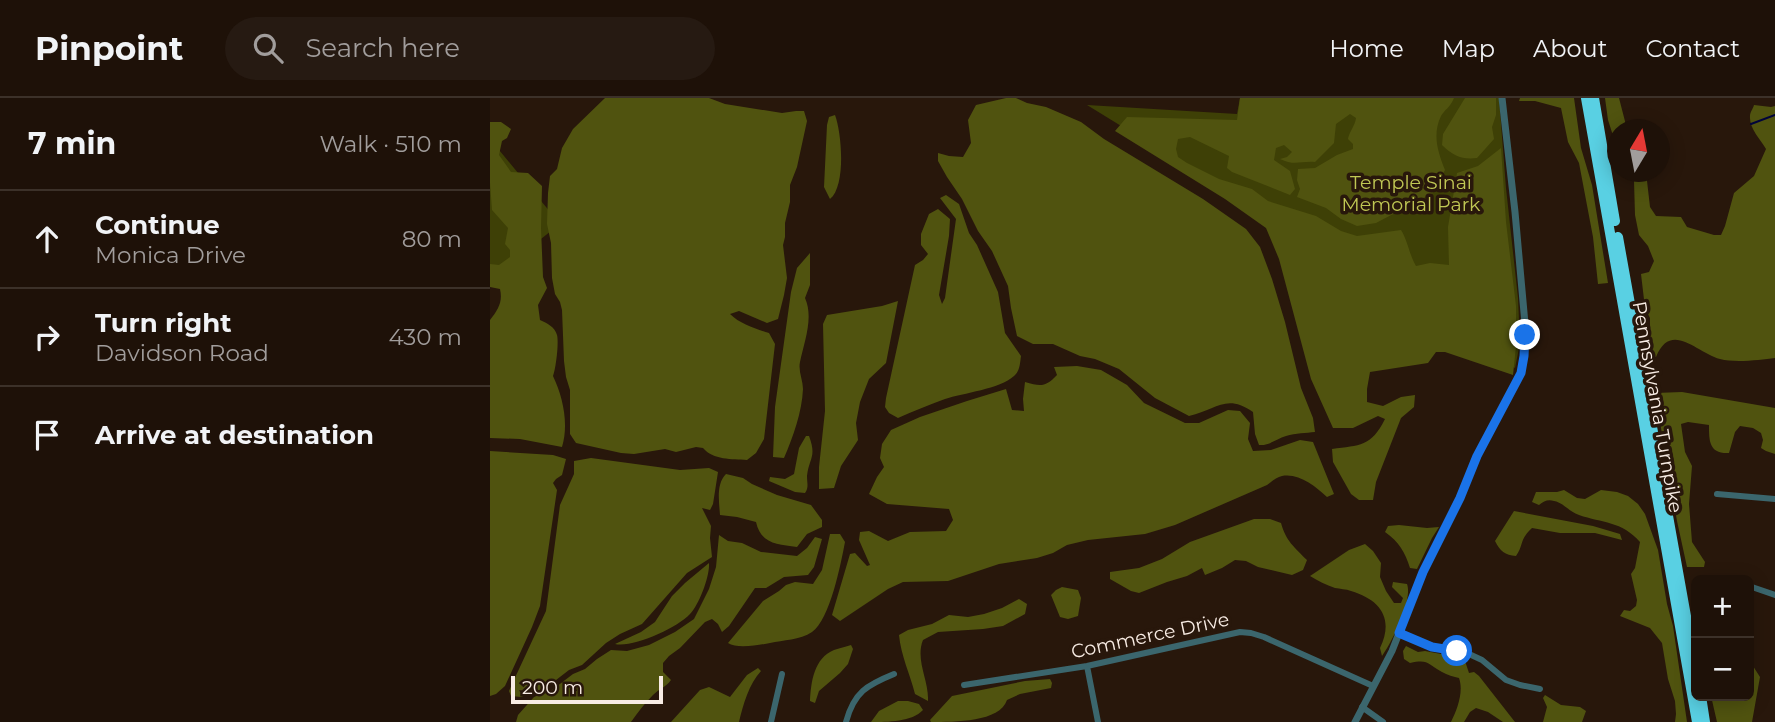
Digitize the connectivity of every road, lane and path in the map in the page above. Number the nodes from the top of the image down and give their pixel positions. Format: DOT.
graph roads {
  1 [pos="1502,98"];
  2 [pos="1586,98"];
  3 [pos="1594,98"];
  4 [pos="1717,494"];
  5 [pos="1775,499"];
  6 [pos="1754,588"];
  7 [pos="1775,595"];
  8 [pos="1399,633"];
  9 [pos="1691,644"];
  10 [pos="1087,666"];
  11 [pos="782,674"];
  12 [pos="894,674"];
  13 [pos="964,685"];
  14 [pos="1373,685"];
  15 [pos="1540,688"];
  16 [pos="1701,701"];
  17 [pos="1363,707"];
  18 [pos="771,722"];
  19 [pos="846,722"];
  20 [pos="1098,722"];
  21 [pos="1356,722"];
  22 [pos="1383,722"];
  23 [pos="1697,722"];
  24 [pos="1705,722"];
  1 -- 8 [label="street"];
  2 -- 23 [label="highway, Pennsylvania Turnpike"];
  3 -- 9 [label="highway, Pennsylvania Turnpike"];
  4 -- 5 [label="street"];
  6 -- 7 [label="street"];
  8 -- 14 [label="street"];
  8 -- 15 [label="street"];
  10 -- 13 [label="street, Commerce Drive"];
  10 -- 14 [label="street, Commerce Drive"];
  10 -- 20 [label="street"];
  11 -- 18 [label="street"];
  12 -- 19 [label="street"];
  14 -- 17 [label="street"];
  16 -- 24 [label="highway"];
  17 -- 21 [label="street"];
  17 -- 22 [label="street"];
}
